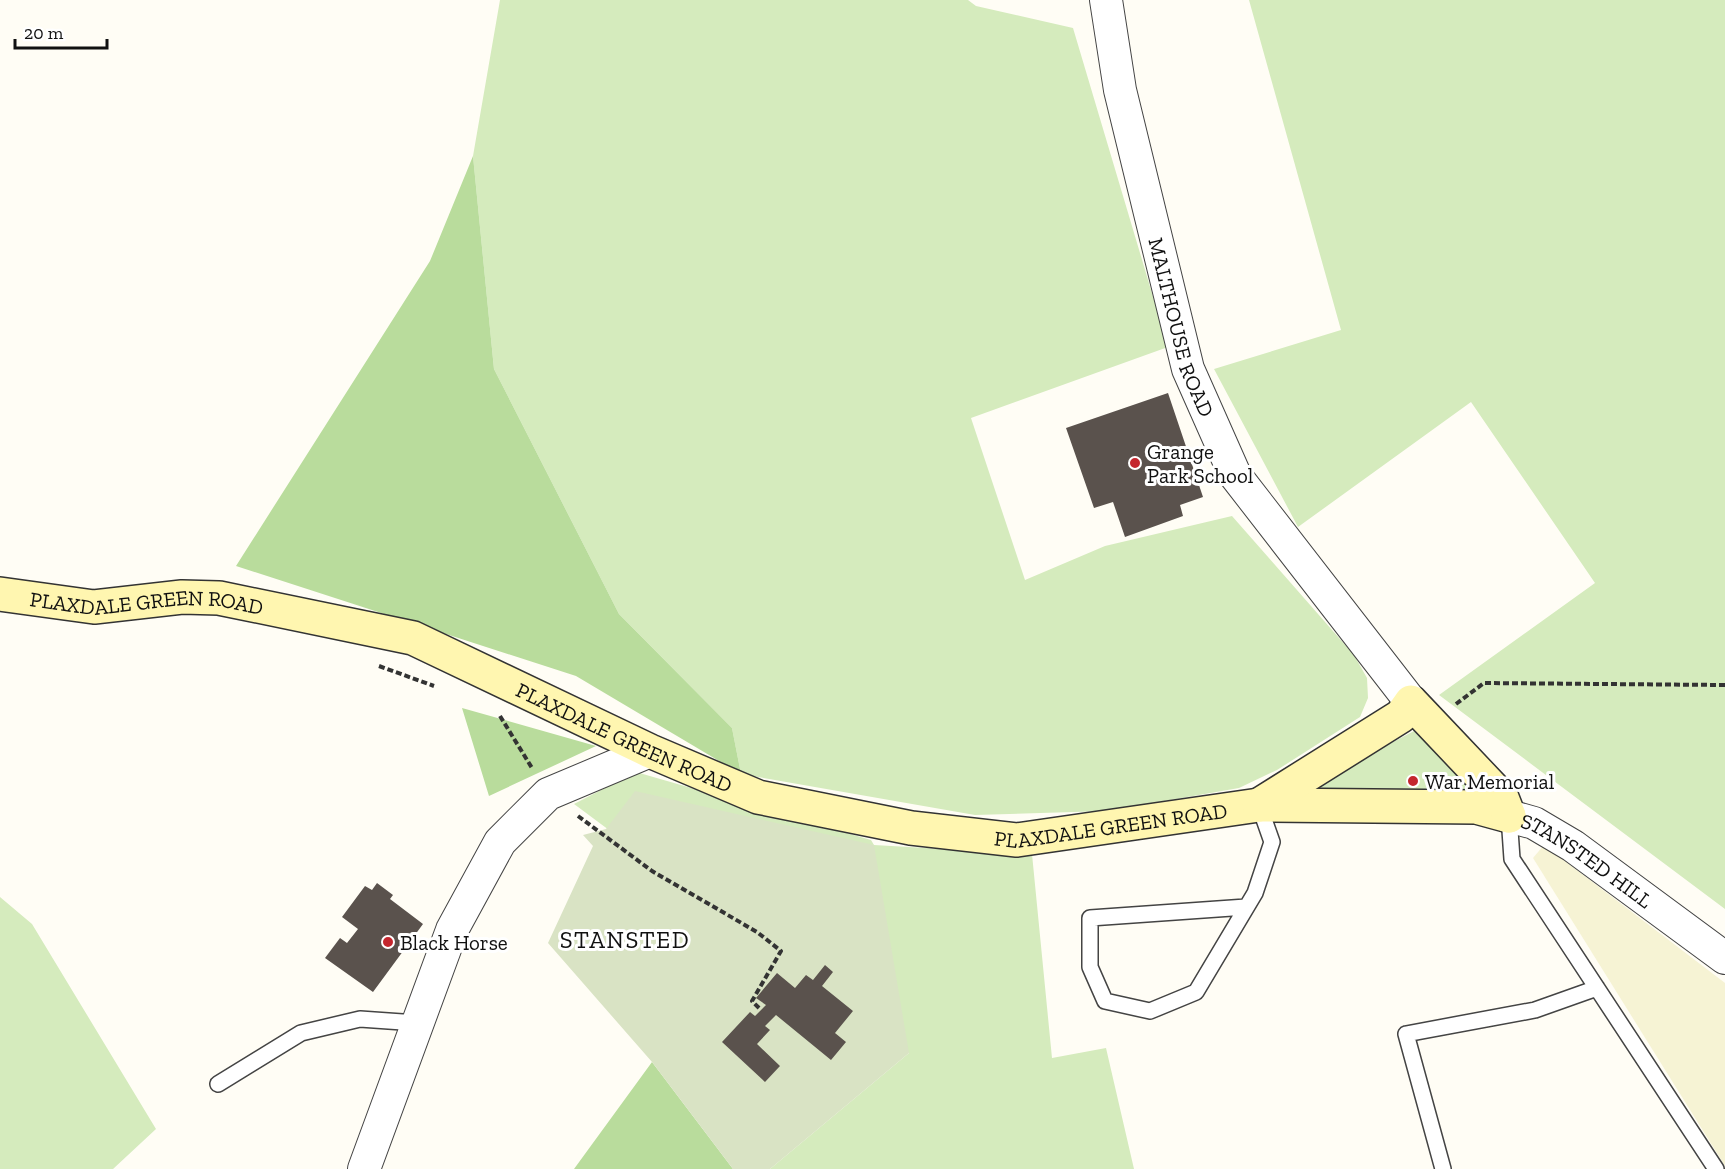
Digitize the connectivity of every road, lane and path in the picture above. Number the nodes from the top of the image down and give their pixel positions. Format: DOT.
graph roads {
  1 [pos="1106,0"];
  2 [pos="0,594"];
  3 [pos="377,665"];
  4 [pos="1725,685"];
  5 [pos="442,689"];
  6 [pos="495,709"];
  7 [pos="1421,712"];
  8 [pos="650,751"];
  9 [pos="548,794"];
  10 [pos="1259,805"];
  11 [pos="1509,816"];
  12 [pos="1246,907"];
  13 [pos="1725,958"];
  14 [pos="1597,988"];
  15 [pos="761,1010"];
  16 [pos="417,1023"];
  17 [pos="218,1084"];
  18 [pos="364,1169"];
  19 [pos="1443,1169"];
  20 [pos="1716,1169"];
  1 -- 7 [label="street, MALTHOUSE ROAD"];
  2 -- 8 [label="street, PLAXDALE GREEN ROAD"];
  3 -- 5 [label="path"];
  4 -- 7 [label="path"];
  6 -- 9 [label="path"];
  7 -- 10 [label="street, PLAXDALE GREEN ROAD"];
  7 -- 11 [label="street, STANSTED HILL"];
  8 -- 9 [label="street"];
  8 -- 10 [label="street, PLAXDALE GREEN ROAD"];
  9 -- 15 [label="path"];
  9 -- 16 [label="street"];
  10 -- 11 [label="street, PLAXDALE GREEN ROAD"];
  10 -- 12 [label="lane"];
  11 -- 13 [label="street, STANSTED HILL"];
  11 -- 14 [label="lane"];
  12 -- 12 [label="lane"];
  14 -- 19 [label="lane"];
  14 -- 20 [label="lane"];
  16 -- 17 [label="lane"];
  16 -- 18 [label="street"];
}
